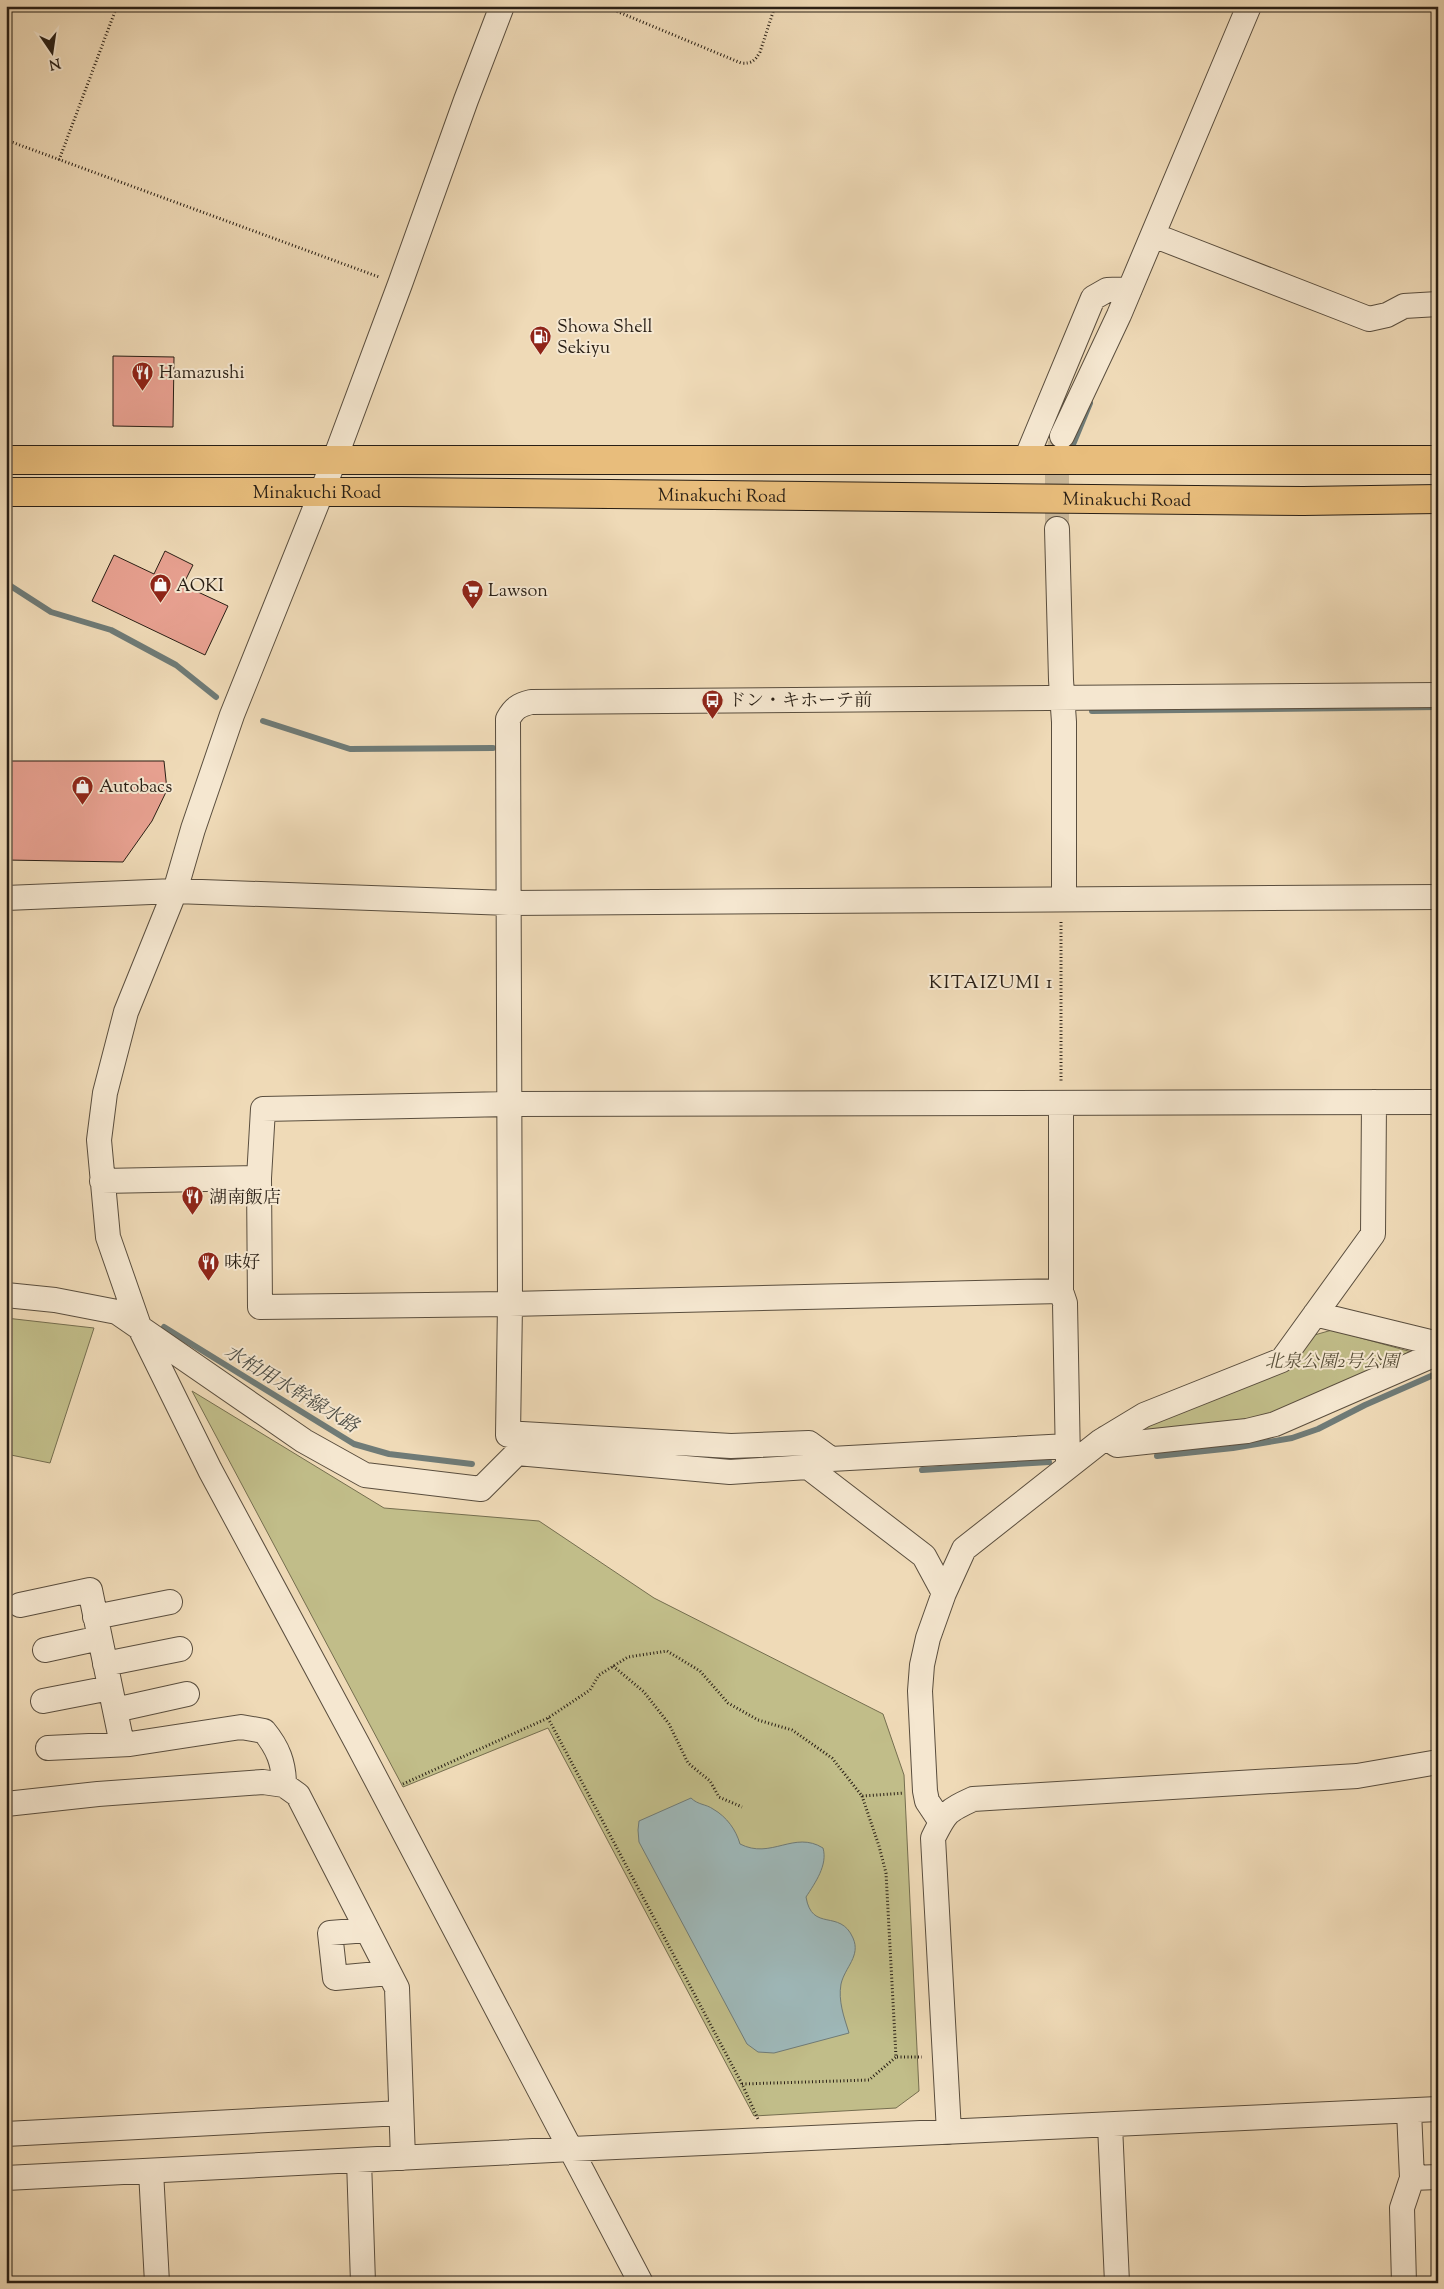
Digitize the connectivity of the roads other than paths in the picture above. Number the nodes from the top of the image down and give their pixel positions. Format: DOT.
graph roads {
  1 [pos="502,6"];
  2 [pos="1249,6"];
  3 [pos="1153,235"];
  4 [pos="1130,289"];
  5 [pos="1438,304"];
  6 [pos="1062,436"];
  7 [pos="1026,459"];
  8 [pos="6,460"];
  9 [pos="334,460"];
  10 [pos="1438,460"];
  11 [pos="6,492"];
  12 [pos="321,492"];
  13 [pos="1438,499"];
  14 [pos="1057,529"];
  15 [pos="1438,695"];
  16 [pos="1063,698"];
  17 [pos="175,891"];
  18 [pos="1438,897"];
  19 [pos="6,898"];
  20 [pos="1064,899"];
  21 [pos="509,903"];
  22 [pos="1374,1102"];
  23 [pos="1438,1102"];
  24 [pos="509,1104"];
  25 [pos="1061,1104"];
  26 [pos="259,1178"];
  27 [pos="102,1181"];
  28 [pos="1061,1291"];
  29 [pos="6,1295"];
  30 [pos="510,1304"];
  31 [pos="1315,1314"];
  32 [pos="139,1326"];
  33 [pos="1438,1344"];
  34 [pos="1438,1353"];
  35 [pos="1106,1438"];
  36 [pos="793,1456"];
  37 [pos="1068,1456"];
  38 [pos="944,1593"];
  39 [pos="170,1602"];
  40 [pos="20,1605"];
  41 [pos="97,1628"];
  42 [pos="180,1649"];
  43 [pos="45,1650"];
  44 [pos="105,1664"];
  45 [pos="110,1688"];
  46 [pos="188,1694"];
  47 [pos="44,1701"];
  48 [pos="115,1710"];
  49 [pos="122,1744"];
  50 [pos="48,1748"];
  51 [pos="1438,1762"];
  52 [pos="284,1785"];
  53 [pos="6,1804"];
  54 [pos="941,1822"];
  55 [pos="367,1930"];
  56 [pos="390,1973"];
  57 [pos="1438,2109"];
  58 [pos="1409,2111"];
  59 [pos="401,2113"];
  60 [pos="1110,2125"];
  61 [pos="949,2132"];
  62 [pos="6,2134"];
  63 [pos="572,2149"];
  64 [pos="403,2158"];
  65 [pos="359,2160"];
  66 [pos="151,2171"];
  67 [pos="1438,2177"];
  68 [pos="6,2178"];
  69 [pos="1412,2178"];
  70 [pos="157,2283"];
  71 [pos="363,2283"];
  72 [pos="641,2283"];
  73 [pos="1117,2283"];
  74 [pos="1404,2283"];
  1 -- 9 [label="street"];
  2 -- 3 [label="street"];
  3 -- 4 [label="street"];
  3 -- 5 [label="street"];
  4 -- 6 [label="street"];
  4 -- 7 [label="street"];
  7 -- 9 [label="highway, Minakuchi Road"];
  7 -- 10 [label="highway, Minakuchi Road"];
  8 -- 9 [label="highway, Minakuchi Road"];
  9 -- 12 [label="street"];
  11 -- 12 [label="highway, Minakuchi Road"];
  12 -- 13 [label="highway, Minakuchi Road"];
  12 -- 17 [label="street"];
  14 -- 16 [label="street"];
  15 -- 16 [label="street"];
  16 -- 20 [label="street"];
  16 -- 21 [label="street"];
  17 -- 19 [label="street"];
  17 -- 21 [label="street"];
  17 -- 27 [label="street"];
  18 -- 20 [label="street"];
  20 -- 21 [label="street"];
  21 -- 24 [label="street"];
  22 -- 23 [label="street"];
  22 -- 25 [label="street"];
  22 -- 31 [label="street"];
  24 -- 25 [label="street"];
  24 -- 26 [label="street"];
  24 -- 30 [label="street"];
  25 -- 28 [label="street"];
  26 -- 27 [label="street"];
  26 -- 30 [label="street"];
  27 -- 32 [label="street"];
  28 -- 30 [label="street"];
  28 -- 37 [label="street"];
  29 -- 32 [label="street"];
  30 -- 36 [label="street"];
  31 -- 33 [label="street"];
  31 -- 35 [label="street"];
  32 -- 36 [label="street"];
  32 -- 63 [label="street"];
  34 -- 35 [label="street"];
  35 -- 37 [label="street"];
  36 -- 37 [label="street"];
  36 -- 38 [label="street"];
  37 -- 38 [label="street"];
  38 -- 54 [label="street"];
  39 -- 41 [label="street"];
  40 -- 41 [label="street"];
  41 -- 43 [label="street"];
  41 -- 44 [label="street"];
  42 -- 44 [label="street"];
  44 -- 45 [label="street"];
  45 -- 47 [label="street"];
  45 -- 48 [label="street"];
  46 -- 48 [label="street"];
  48 -- 49 [label="street"];
  49 -- 50 [label="street"];
  49 -- 52 [label="street"];
  51 -- 54 [label="street"];
  52 -- 53 [label="street"];
  52 -- 55 [label="street"];
  54 -- 61 [label="street"];
  55 -- 56 [label="street"];
  55 -- 56 [label="street"];
  56 -- 59 [label="street"];
  57 -- 58 [label="street"];
  58 -- 60 [label="street"];
  58 -- 69 [label="street"];
  59 -- 62 [label="street"];
  59 -- 64 [label="street"];
  60 -- 61 [label="street"];
  60 -- 73 [label="street"];
  61 -- 63 [label="street"];
  63 -- 64 [label="street"];
  63 -- 72 [label="street"];
  64 -- 65 [label="street"];
  65 -- 66 [label="street"];
  65 -- 71 [label="street"];
  66 -- 68 [label="street"];
  66 -- 70 [label="street"];
  67 -- 69 [label="street"];
  69 -- 74 [label="street"];
}
